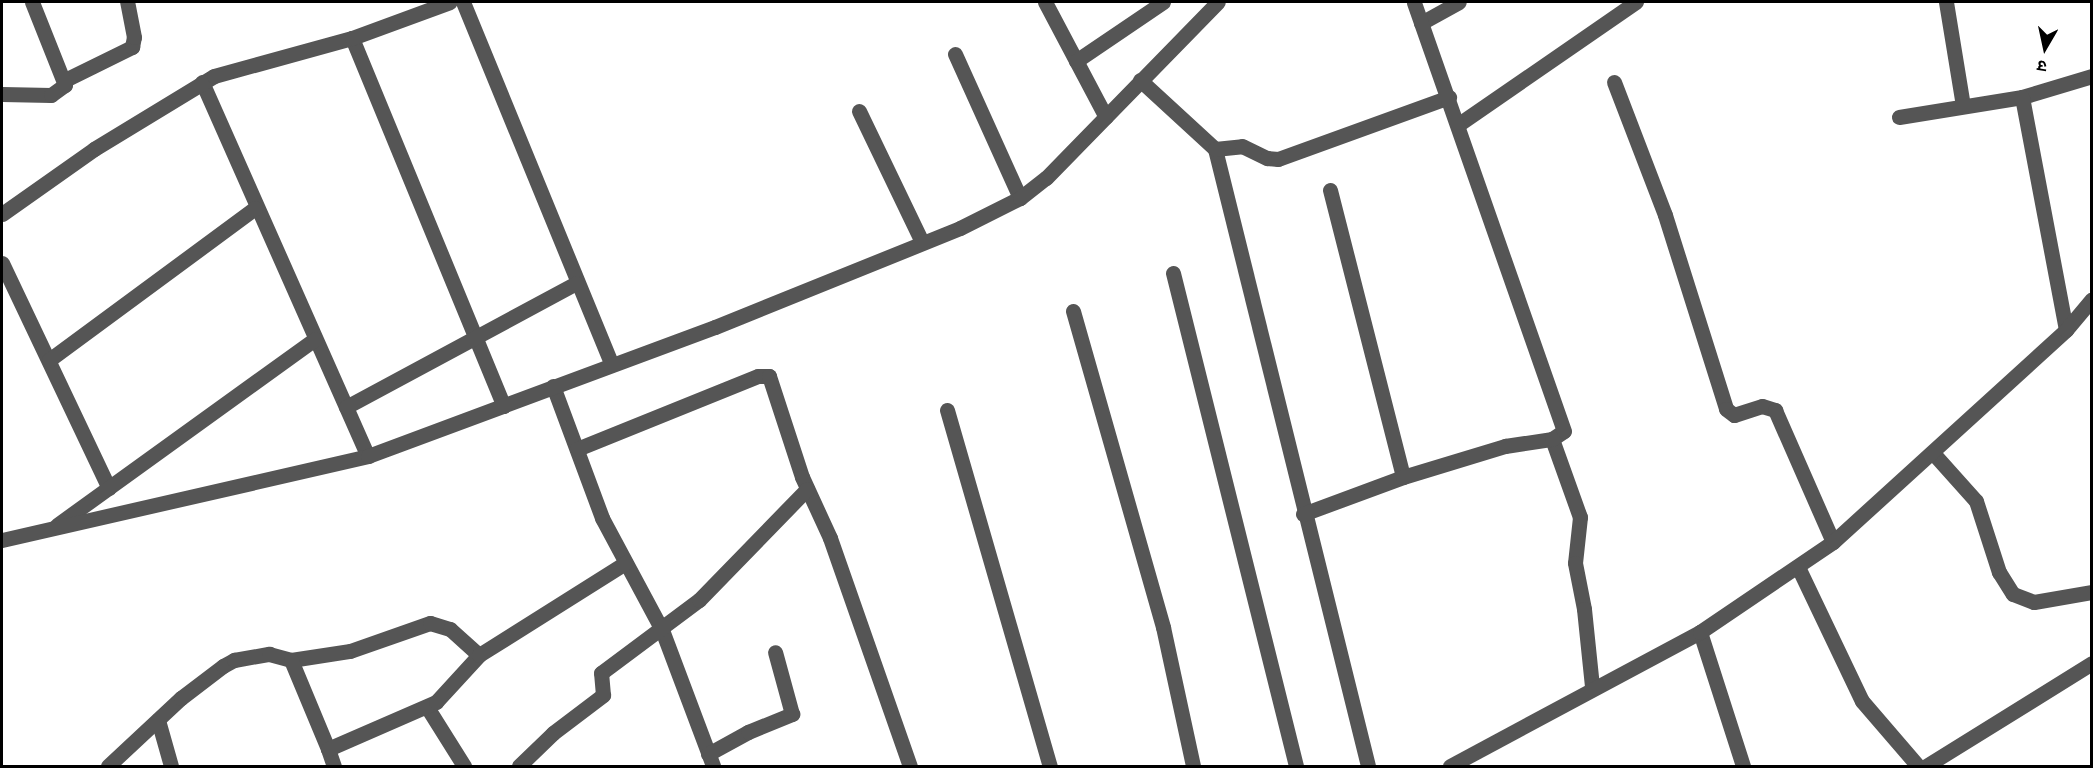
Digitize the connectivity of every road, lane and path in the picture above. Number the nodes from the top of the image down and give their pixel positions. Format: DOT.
graph roads {
  1 [pos="32,2"];
  2 [pos="127,2"];
  3 [pos="450,2"];
  4 [pos="463,2"];
  5 [pos="1045,2"];
  6 [pos="1163,2"];
  7 [pos="1218,2"];
  8 [pos="1414,2"];
  9 [pos="1459,2"];
  10 [pos="1636,2"];
  11 [pos="1946,2"];
  12 [pos="1421,23"];
  13 [pos="352,38"];
  14 [pos="955,54"];
  15 [pos="1076,61"];
  16 [pos="2091,76"];
  17 [pos="65,80"];
  18 [pos="1140,80"];
  19 [pos="202,82"];
  20 [pos="1614,82"];
  21 [pos="2,94"];
  22 [pos="1449,97"];
  23 [pos="2022,97"];
  24 [pos="1963,106"];
  25 [pos="859,111"];
  26 [pos="1106,117"];
  27 [pos="1899,117"];
  28 [pos="1459,124"];
  29 [pos="1208,141"];
  30 [pos="1330,190"];
  31 [pos="1020,198"];
  32 [pos="255,208"];
  33 [pos="2,214"];
  34 [pos="922,242"];
  35 [pos="2,262"];
  36 [pos="1173,273"];
  37 [pos="576,283"];
  38 [pos="2091,299"];
  39 [pos="1073,311"];
  40 [pos="2066,330"];
  41 [pos="473,338"];
  42 [pos="315,339"];
  43 [pos="49,360"];
  44 [pos="612,365"];
  45 [pos="554,386"];
  46 [pos="504,406"];
  47 [pos="346,407"];
  48 [pos="946,410"];
  49 [pos="1552,439"];
  50 [pos="577,449"];
  51 [pos="1933,453"];
  52 [pos="368,456"];
  53 [pos="1403,477"];
  54 [pos="109,488"];
  55 [pos="807,489"];
  56 [pos="1303,514"];
  57 [pos="52,529"];
  58 [pos="2,540"];
  59 [pos="1833,542"];
  60 [pos="625,562"];
  61 [pos="1798,567"];
  62 [pos="2091,591"];
  63 [pos="662,630"];
  64 [pos="1700,632"];
  65 [pos="775,652"];
  66 [pos="479,655"];
  67 [pos="291,660"];
  68 [pos="2091,663"];
  69 [pos="1592,687"];
  70 [pos="427,707"];
  71 [pos="158,720"];
  72 [pos="328,749"];
  73 [pos="711,760"];
  74 [pos="110,766"];
  75 [pos="171,766"];
  76 [pos="334,766"];
  77 [pos="464,766"];
  78 [pos="519,766"];
  79 [pos="910,766"];
  80 [pos="1050,766"];
  81 [pos="1194,766"];
  82 [pos="1296,766"];
  83 [pos="1368,766"];
  84 [pos="1450,766"];
  85 [pos="1743,766"];
  86 [pos="1918,766"];
  87 [pos="1926,766"];
  1 -- 17 [label="street"];
  2 -- 17 [label="street"];
  3 -- 13 [label="street"];
  4 -- 37 [label="street"];
  5 -- 15 [label="street"];
  6 -- 15 [label="street"];
  7 -- 18 [label="street"];
  8 -- 12 [label="street"];
  9 -- 12 [label="street"];
  10 -- 28 [label="street"];
  11 -- 24 [label="street"];
  12 -- 22 [label="street"];
  13 -- 19 [label="street"];
  13 -- 41 [label="street"];
  14 -- 31 [label="street"];
  15 -- 26 [label="street"];
  16 -- 23 [label="street"];
  17 -- 21 [label="street"];
  18 -- 26 [label="street"];
  18 -- 29 [label="street"];
  19 -- 32 [label="street"];
  19 -- 33 [label="street"];
  20 -- 59 [label="street"];
  22 -- 28 [label="street"];
  22 -- 29 [label="street"];
  23 -- 24 [label="street"];
  23 -- 40 [label="street"];
  24 -- 27 [label="street"];
  25 -- 34 [label="street"];
  26 -- 31 [label="street"];
  28 -- 49 [label="street"];
  29 -- 56 [label="street"];
  30 -- 53 [label="street"];
  31 -- 34 [label="street"];
  32 -- 42 [label="street"];
  32 -- 43 [label="street"];
  34 -- 44 [label="street"];
  35 -- 43 [label="street"];
  36 -- 82 [label="street"];
  37 -- 41 [label="street"];
  37 -- 44 [label="street"];
  38 -- 40 [label="street"];
  39 -- 81 [label="street"];
  40 -- 51 [label="street"];
  41 -- 46 [label="street"];
  41 -- 47 [label="street"];
  42 -- 47 [label="street"];
  42 -- 54 [label="street"];
  43 -- 54 [label="street"];
  44 -- 45 [label="street"];
  45 -- 46 [label="street"];
  45 -- 50 [label="street"];
  46 -- 52 [label="street"];
  47 -- 52 [label="street"];
  48 -- 80 [label="street"];
  49 -- 53 [label="street"];
  49 -- 69 [label="street"];
  50 -- 55 [label="street"];
  50 -- 60 [label="street"];
  51 -- 59 [label="street"];
  51 -- 62 [label="street"];
  52 -- 57 [label="street"];
  53 -- 56 [label="street"];
  54 -- 57 [label="street"];
  55 -- 63 [label="street"];
  55 -- 79 [label="street"];
  56 -- 83 [label="street"];
  57 -- 58 [label="street"];
  59 -- 61 [label="street"];
  60 -- 63 [label="street"];
  60 -- 66 [label="street"];
  61 -- 64 [label="street"];
  61 -- 86 [label="street"];
  63 -- 73 [label="street"];
  63 -- 78 [label="street"];
  64 -- 69 [label="street"];
  64 -- 85 [label="street"];
  65 -- 73 [label="street"];
  66 -- 67 [label="street"];
  66 -- 70 [label="street"];
  67 -- 71 [label="street"];
  67 -- 72 [label="street"];
  68 -- 87 [label="street"];
  69 -- 84 [label="street"];
  70 -- 72 [label="street"];
  70 -- 77 [label="street"];
  71 -- 74 [label="street"];
  71 -- 75 [label="street"];
  72 -- 76 [label="street"];
}
